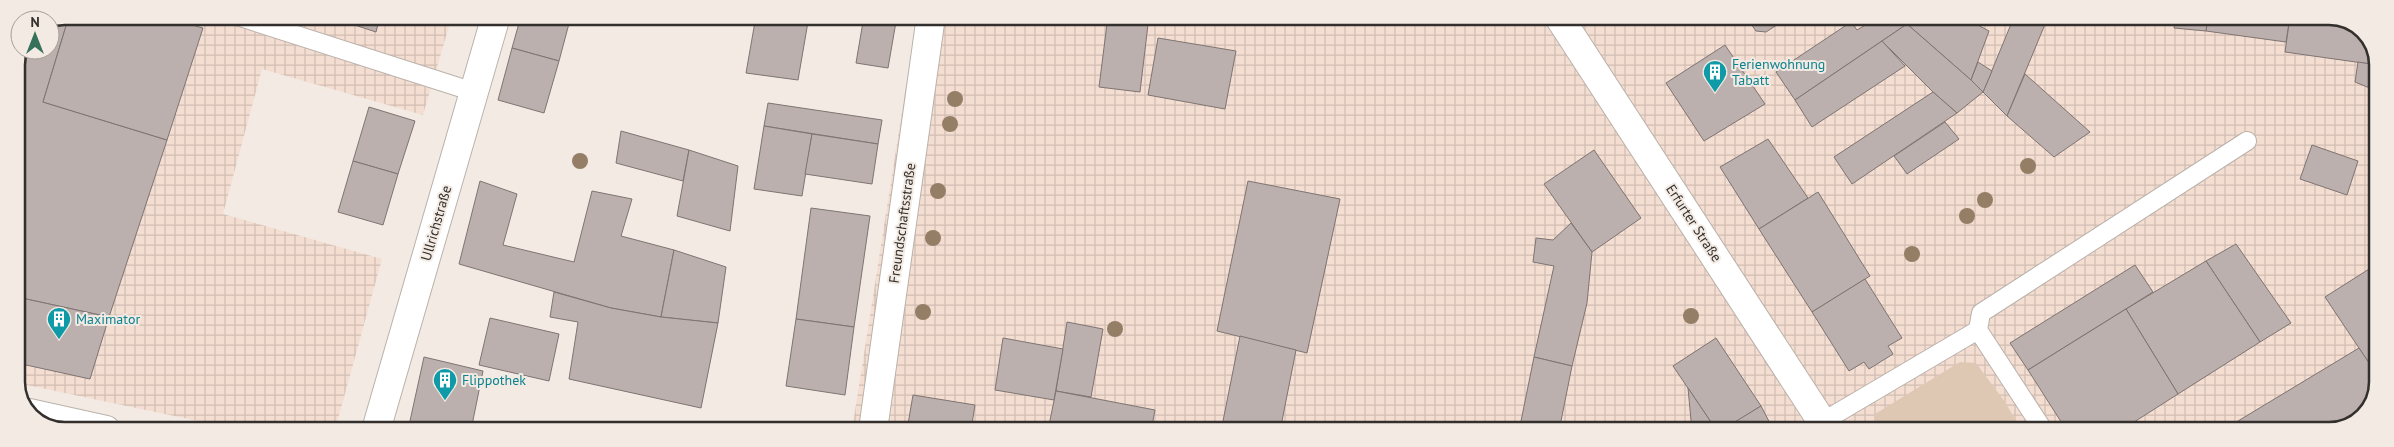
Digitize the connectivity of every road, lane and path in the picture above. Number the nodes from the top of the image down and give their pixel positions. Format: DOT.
graph roads {
  1 [pos="265,25"];
  2 [pos="493,25"];
  3 [pos="930,25"];
  4 [pos="1565,25"];
  5 [pos="474,92"];
  6 [pos="2247,141"];
  7 [pos="1978,330"];
  8 [pos="45,417"];
  9 [pos="69,422"];
  10 [pos="378,422"];
  11 [pos="874,422"];
  12 [pos="1822,422"];
  13 [pos="1831,422"];
  14 [pos="2038,422"];
  1 -- 5 [label="lane"];
  2 -- 5 [label="street, Ullrichstraße"];
  3 -- 11 [label="street, Freundschaftsstraße"];
  4 -- 12 [label="street, Erfurter Straße"];
  5 -- 10 [label="street, Ullrichstraße"];
  6 -- 7 [label="lane"];
  7 -- 13 [label="lane"];
  7 -- 14 [label="lane"];
  8 -- 9 [label="street"];
}
